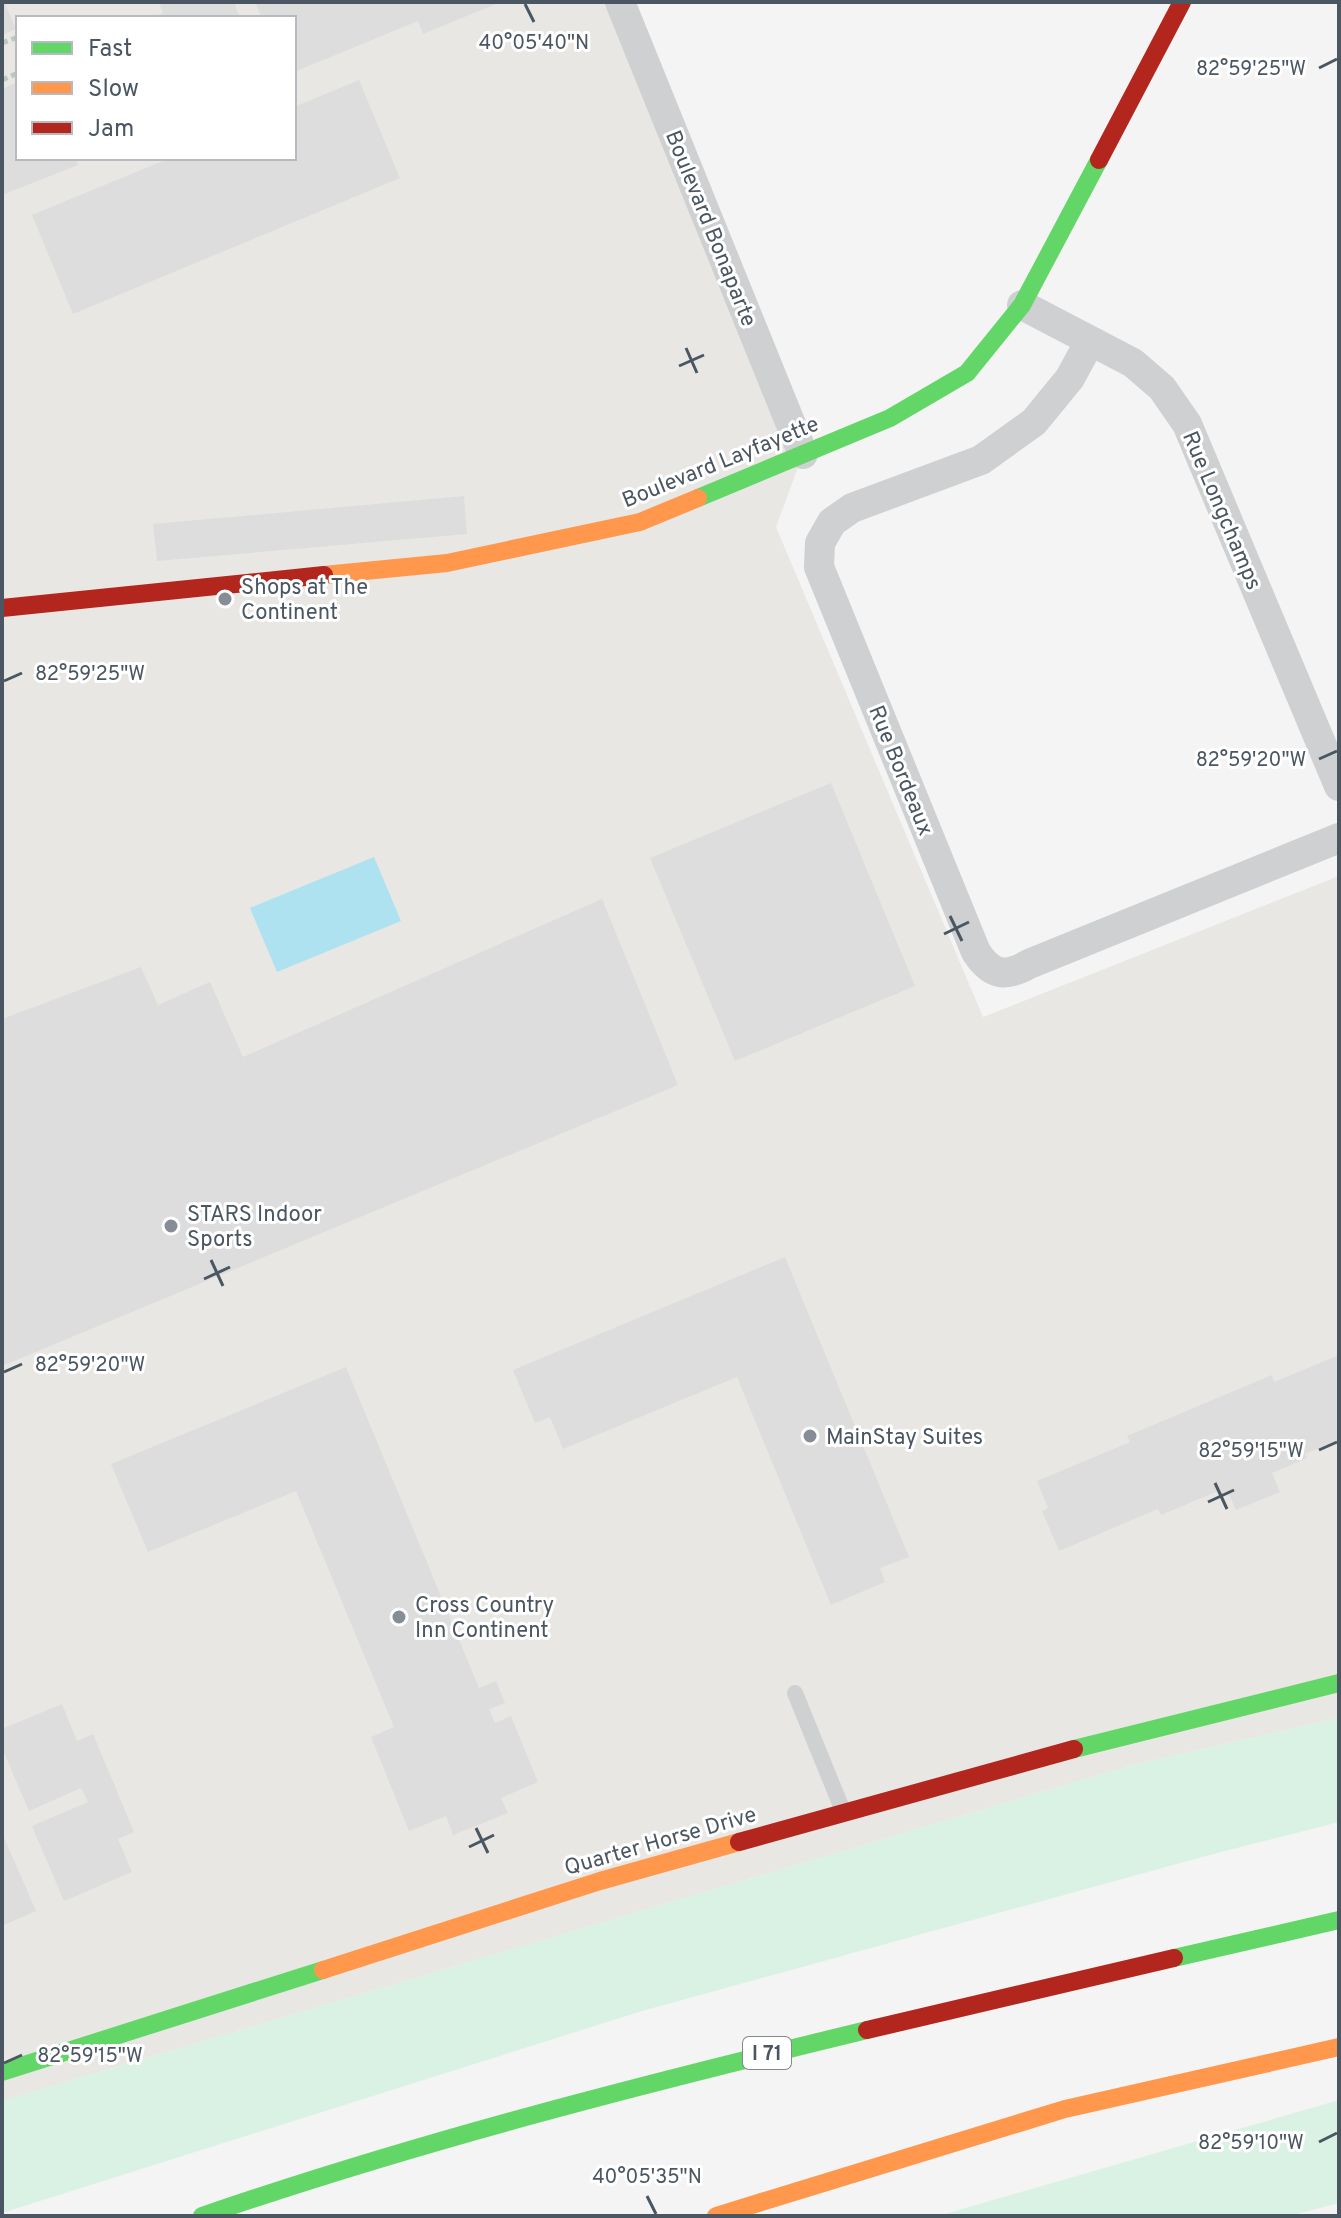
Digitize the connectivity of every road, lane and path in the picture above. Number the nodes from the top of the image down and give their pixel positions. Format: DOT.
graph roads {
  1 [pos="620,2"];
  2 [pos="1182,2"];
  3 [pos="1022,305"];
  4 [pos="1090,341"];
  5 [pos="803,454"];
  6 [pos="2,608"];
  7 [pos="1339,786"];
  8 [pos="1339,838"];
  9 [pos="1339,1683"];
  10 [pos="795,1693"];
  11 [pos="843,1812"];
  12 [pos="1339,1920"];
  13 [pos="1339,2047"];
  14 [pos="2,2072"];
  15 [pos="202,2216"];
  16 [pos="716,2216"];
  1 -- 5 [label="street, Boulevard Bonaparte"];
  2 -- 3 [label="main road, Boulevard Layfayette"];
  3 -- 4 [label="street, Rue Longchamps"];
  3 -- 5 [label="main road, Boulevard Layfayette"];
  4 -- 7 [label="street, Rue Longchamps"];
  4 -- 8 [label="street, Rue Bordeaux"];
  5 -- 6 [label="main road, Boulevard Layfayette"];
  9 -- 11 [label="main road, Quarter Horse Drive"];
  10 -- 11 [label="lane"];
  11 -- 14 [label="main road, Quarter Horse Drive"];
  12 -- 15 [label="main road, I 71"];
  13 -- 16 [label="main road"];
}
